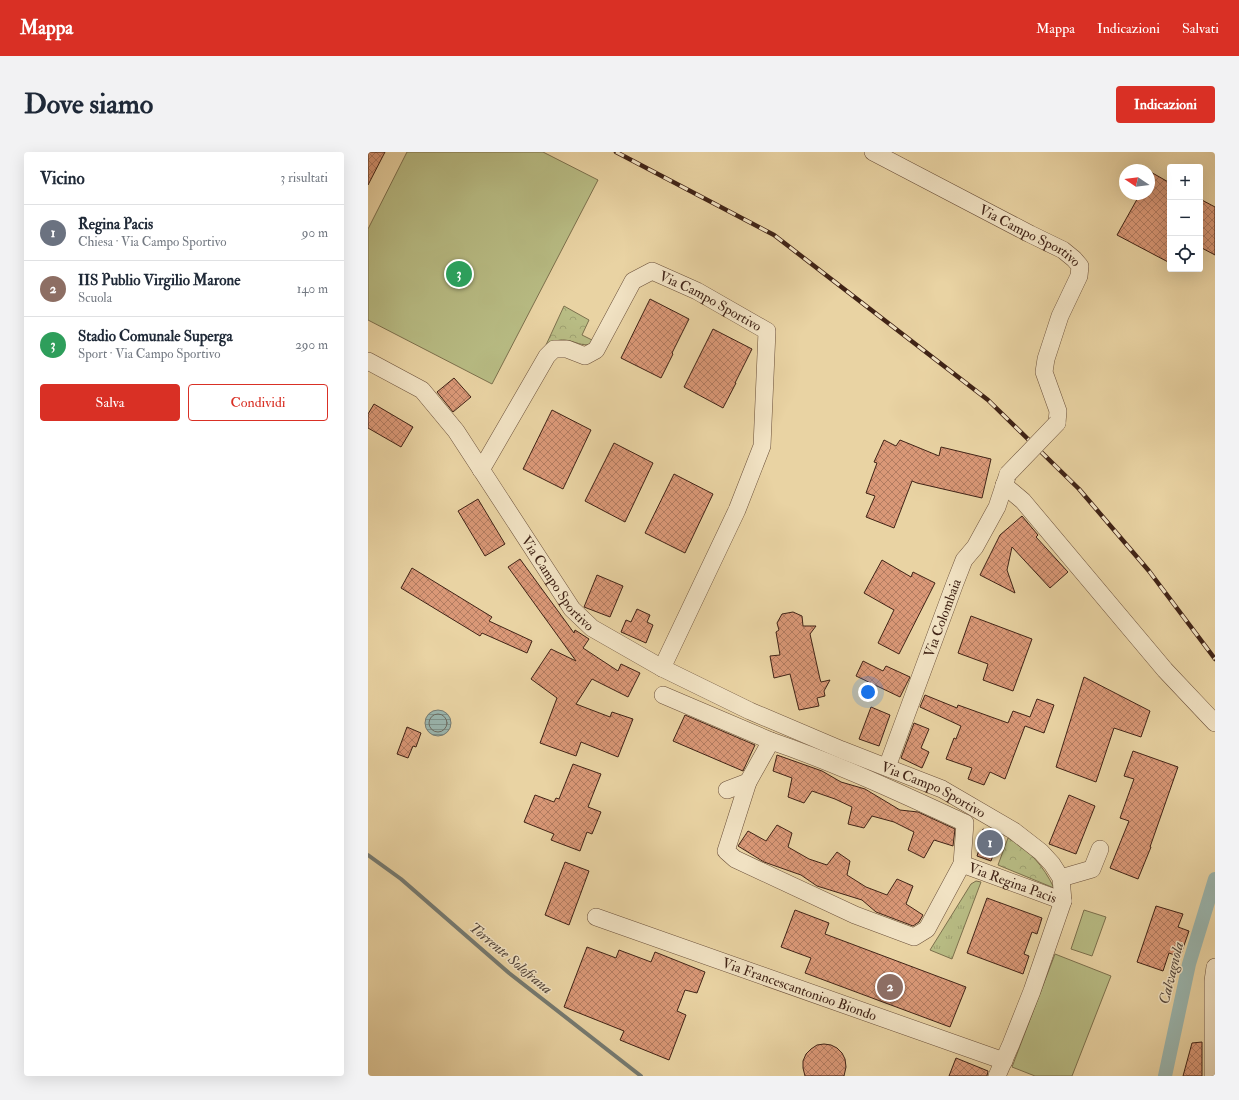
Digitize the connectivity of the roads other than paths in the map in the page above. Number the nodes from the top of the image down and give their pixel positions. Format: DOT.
graph roads {
  1 [pos="873,152"];
  2 [pos="368,361"];
  3 [pos="481,470"];
  4 [pos="1006,480"];
  5 [pos="662,668"];
  6 [pos="664,695"];
  7 [pos="1215,723"];
  8 [pos="771,741"];
  9 [pos="887,767"];
  10 [pos="748,782"];
  11 [pos="727,790"];
  12 [pos="1100,850"];
  13 [pos="962,864"];
  14 [pos="1061,878"];
  15 [pos="1064,901"];
  16 [pos="596,917"];
  17 [pos="1215,967"];
  18 [pos="1000,1068"];
  19 [pos="1213,1076"];
  1 -- 4 [label="street, Via Campo Sportivo, bridge"];
  2 -- 3 [label="street, Via Campo Sportivo"];
  3 -- 5 [label="street, Via Campo Sportivo"];
  3 -- 5 [label="street, Via Campo Sportivo"];
  4 -- 7 [label="street"];
  4 -- 9 [label="street, Via Colombaia"];
  5 -- 9 [label="street, Via Campo Sportivo"];
  6 -- 8 [label="street"];
  8 -- 10 [label="street"];
  8 -- 13 [label="street"];
  9 -- 14 [label="street, Via Campo Sportivo"];
  10 -- 11 [label="street"];
  10 -- 13 [label="street"];
  12 -- 14 [label="street"];
  13 -- 15 [label="street, Via Regina Pacis"];
  14 -- 15 [label="street, Via Campo Sportivo"];
  15 -- 18 [label="street, Via Campo Sportivo"];
  16 -- 18 [label="street, Via Francescantonioo Biondo"];
  17 -- 19 [label="street"];
}
